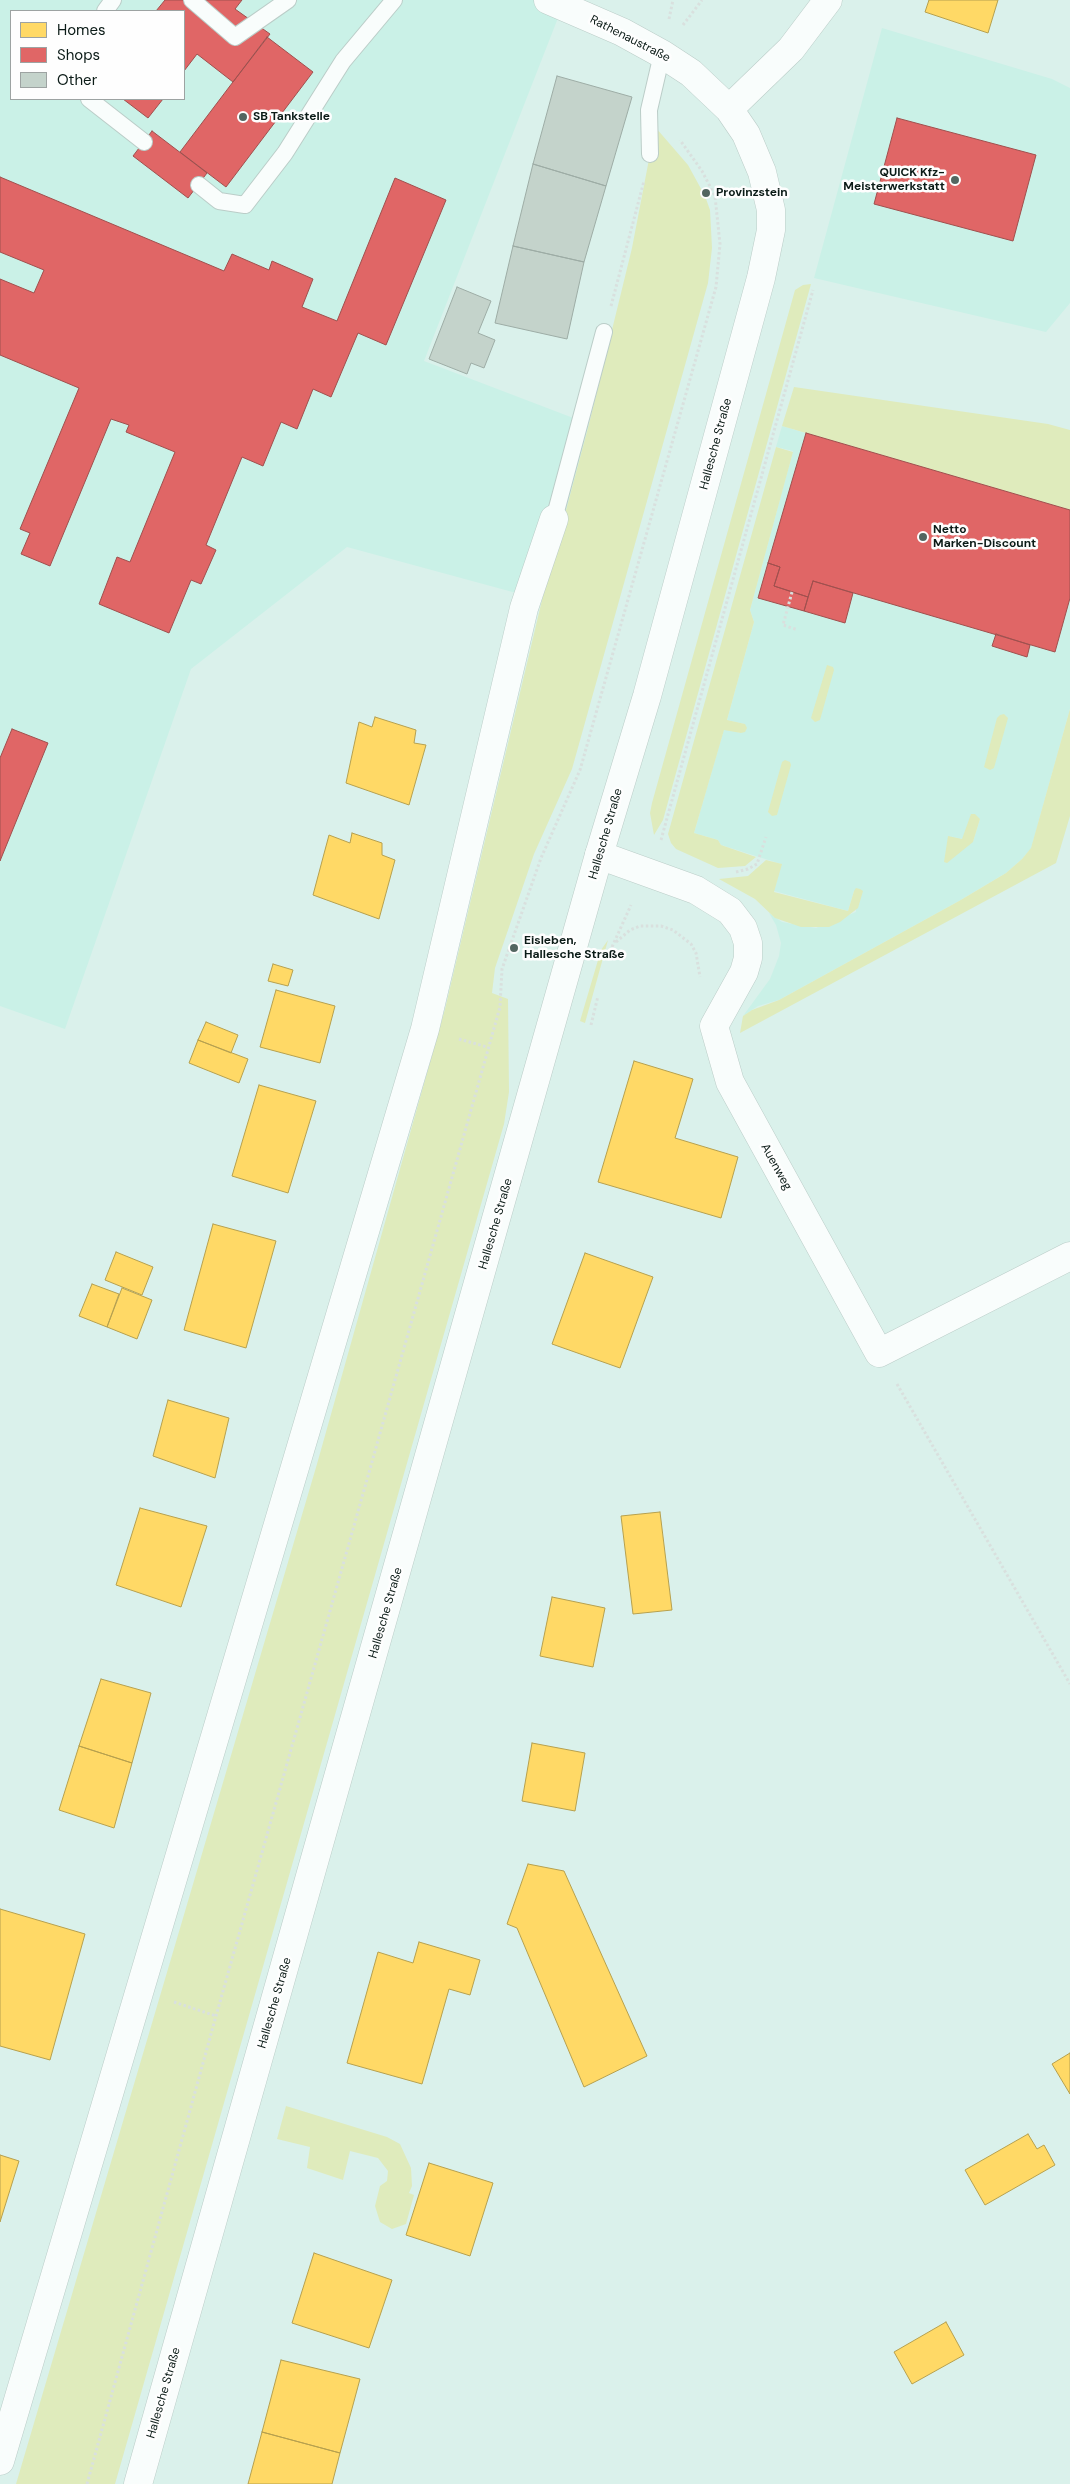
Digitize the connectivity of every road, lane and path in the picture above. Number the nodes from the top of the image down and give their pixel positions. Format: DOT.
graph roads {
  1 [pos="114,0"];
  2 [pos="192,0"];
  3 [pos="288,0"];
  4 [pos="394,0"];
  5 [pos="548,0"];
  6 [pos="828,0"];
  7 [pos="106,10"];
  8 [pos="662,54"];
  9 [pos="91,100"];
  10 [pos="729,109"];
  11 [pos="678,138"];
  12 [pos="144,142"];
  13 [pos="650,154"];
  14 [pos="199,184"];
  15 [pos="813,290"];
  16 [pos="604,332"];
  17 [pos="554,519"];
  18 [pos="792,592"];
  19 [pos="798,630"];
  20 [pos="766,837"];
  21 [pos="599,855"];
  22 [pos="646,871"];
  23 [pos="734,872"];
  24 [pos="612,946"];
  25 [pos="610,955"];
  26 [pos="600,990"];
  27 [pos="591,1024"];
  28 [pos="714,1026"];
  29 [pos="1070,1256"];
  30 [pos="879,1353"];
  31 [pos="1070,1684"];
  32 [pos="141,1991"];
  33 [pos="216,2016"];
  34 [pos="0,2461"];
  35 [pos="87,2484"];
  36 [pos="138,2484"];
  1 -- 7 [label="lane"];
  2 -- 3 [label="lane"];
  4 -- 14 [label="lane"];
  5 -- 8 [label="street, Rathenaustraße"];
  6 -- 10 [label="street"];
  8 -- 10 [label="street, Rathenaustraße"];
  8 -- 13 [label="lane"];
  9 -- 12 [label="lane"];
  10 -- 21 [label="street, Hallesche Straße"];
  11 -- 33 [label="path"];
  13 -- 16 [label="path"];
  15 -- 22 [label="path"];
  16 -- 17 [label="lane"];
  17 -- 32 [label="street"];
  18 -- 19 [label="path"];
  20 -- 23 [label="path"];
  21 -- 22 [label="street"];
  21 -- 36 [label="street, Hallesche Straße"];
  22 -- 24 [label="path"];
  22 -- 28 [label="street"];
  24 -- 25 [label="path"];
  24 -- 28 [label="path"];
  26 -- 27 [label="path"];
  28 -- 30 [label="street, Auenweg"];
  29 -- 30 [label="street"];
  30 -- 31 [label="path"];
  32 -- 33 [label="path"];
  32 -- 34 [label="street"];
  33 -- 35 [label="path"];
}
